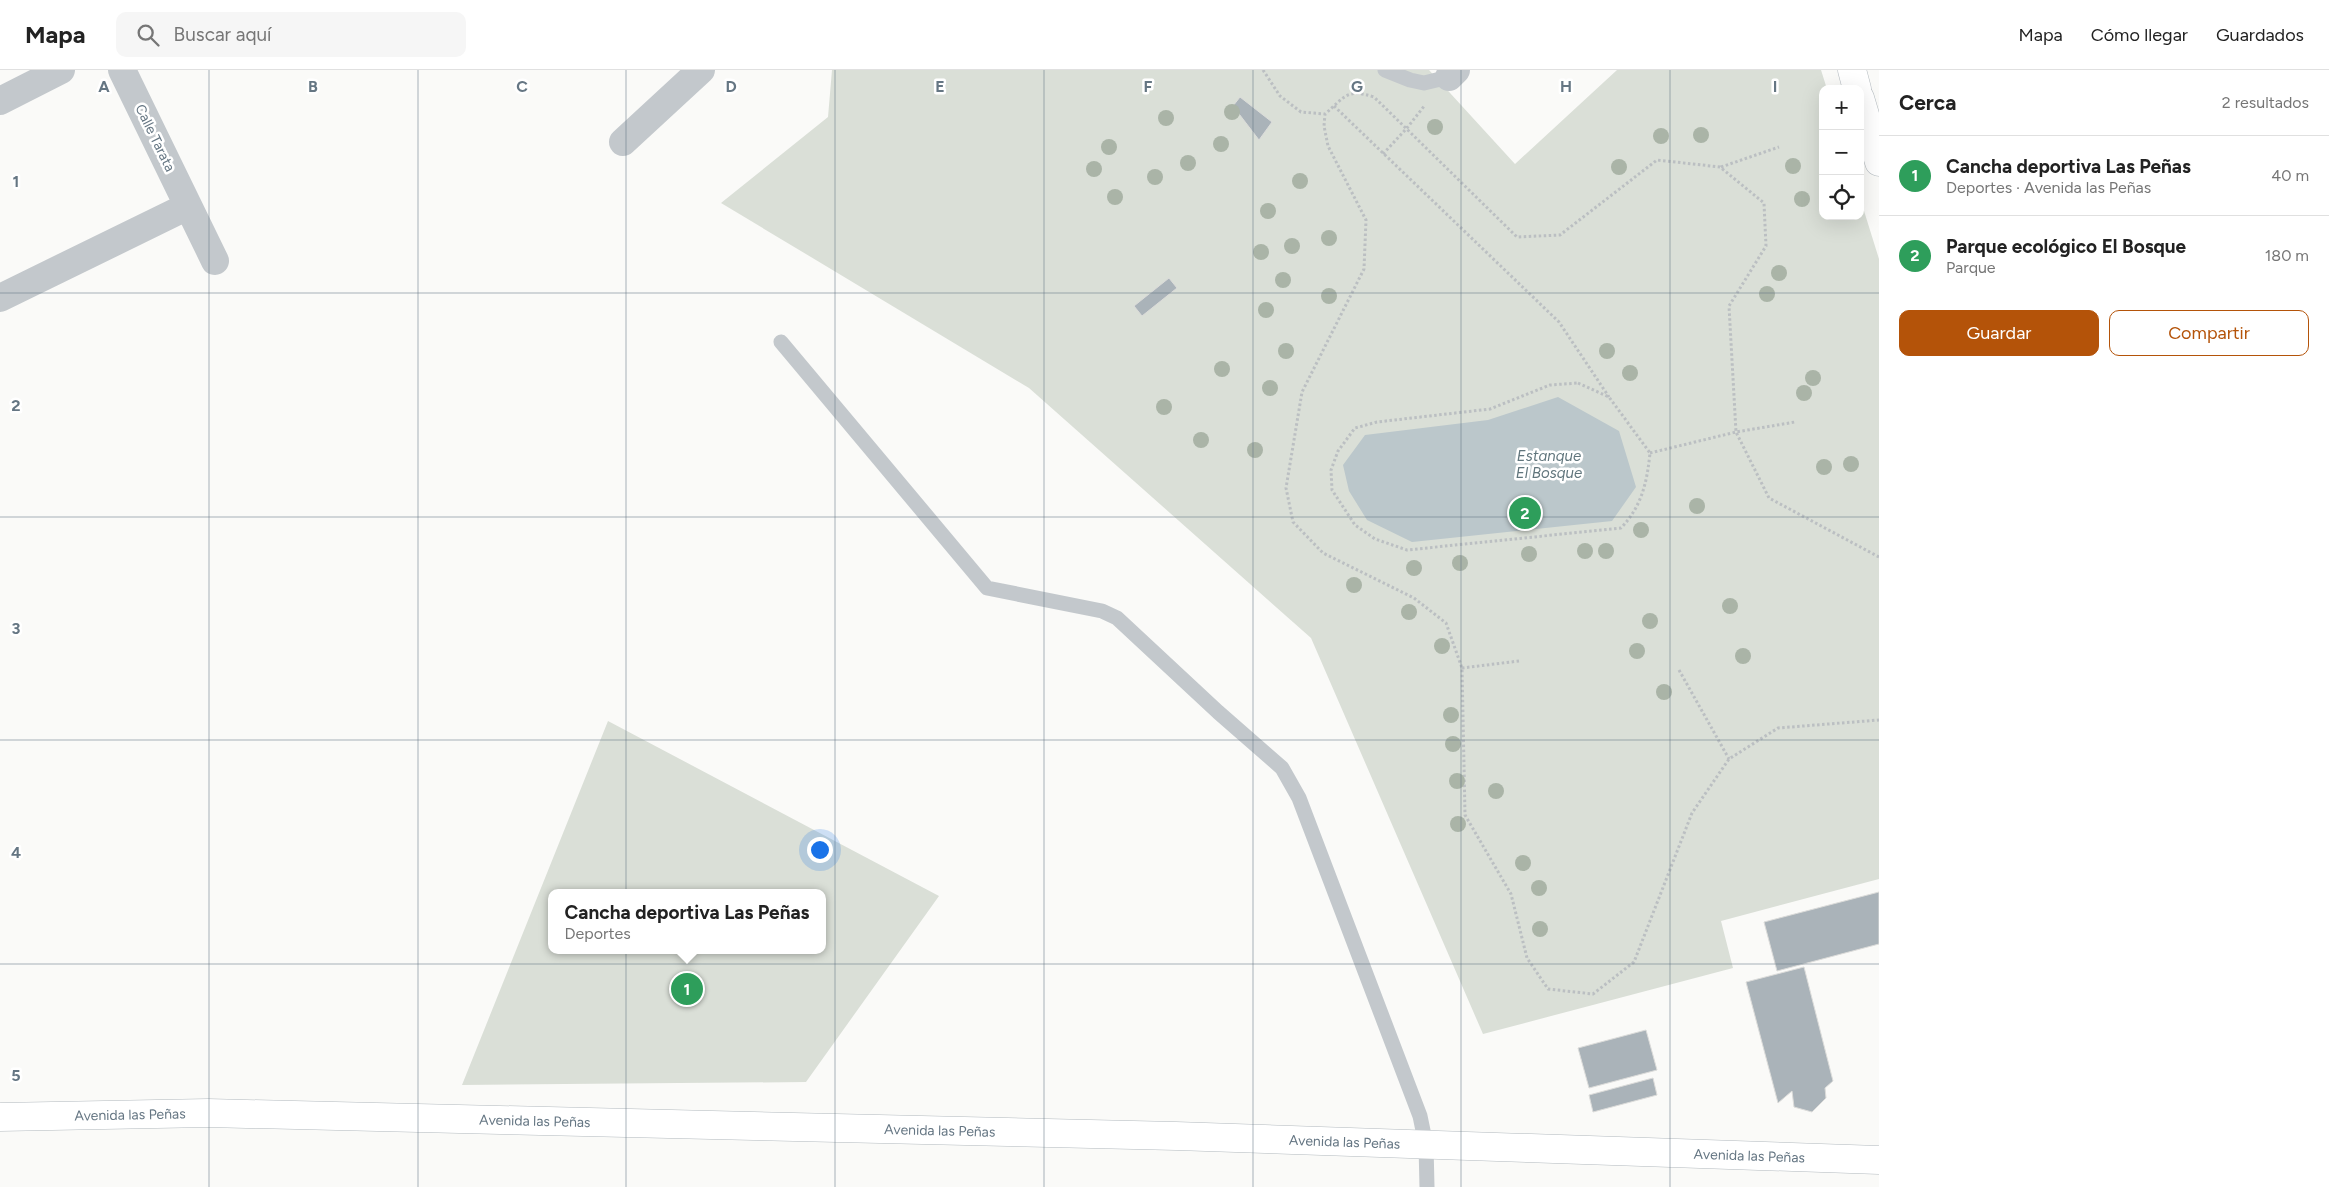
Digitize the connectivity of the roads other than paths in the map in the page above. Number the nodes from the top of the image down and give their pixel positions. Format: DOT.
graph roads {
  1 [pos="61,70"];
  2 [pos="122,70"];
  3 [pos="702,70"];
  4 [pos="1385,70"];
  5 [pos="1852,70"];
  6 [pos="1452,74"];
  7 [pos="1857,85"];
  8 [pos="0,101"];
  9 [pos="1864,111"];
  10 [pos="623,142"];
  11 [pos="1879,162"];
  12 [pos="188,206"];
  13 [pos="215,261"];
  14 [pos="0,298"];
  15 [pos="781,342"];
  16 [pos="0,1117"];
  17 [pos="1426,1145"];
  18 [pos="1879,1160"];
  19 [pos="1427,1187"];
  1 -- 8 [label="street"];
  2 -- 12 [label="street, Calle Tarata"];
  3 -- 10 [label="street"];
  4 -- 6 [label="lane"];
  5 -- 7 [label="street"];
  9 -- 11 [label="street"];
  12 -- 13 [label="street, Calle Tarata"];
  12 -- 14 [label="street"];
  15 -- 17 [label="lane"];
  16 -- 17 [label="street, Avenida las Peñas"];
  17 -- 18 [label="street, Avenida las Peñas"];
  17 -- 19 [label="lane"];
}
